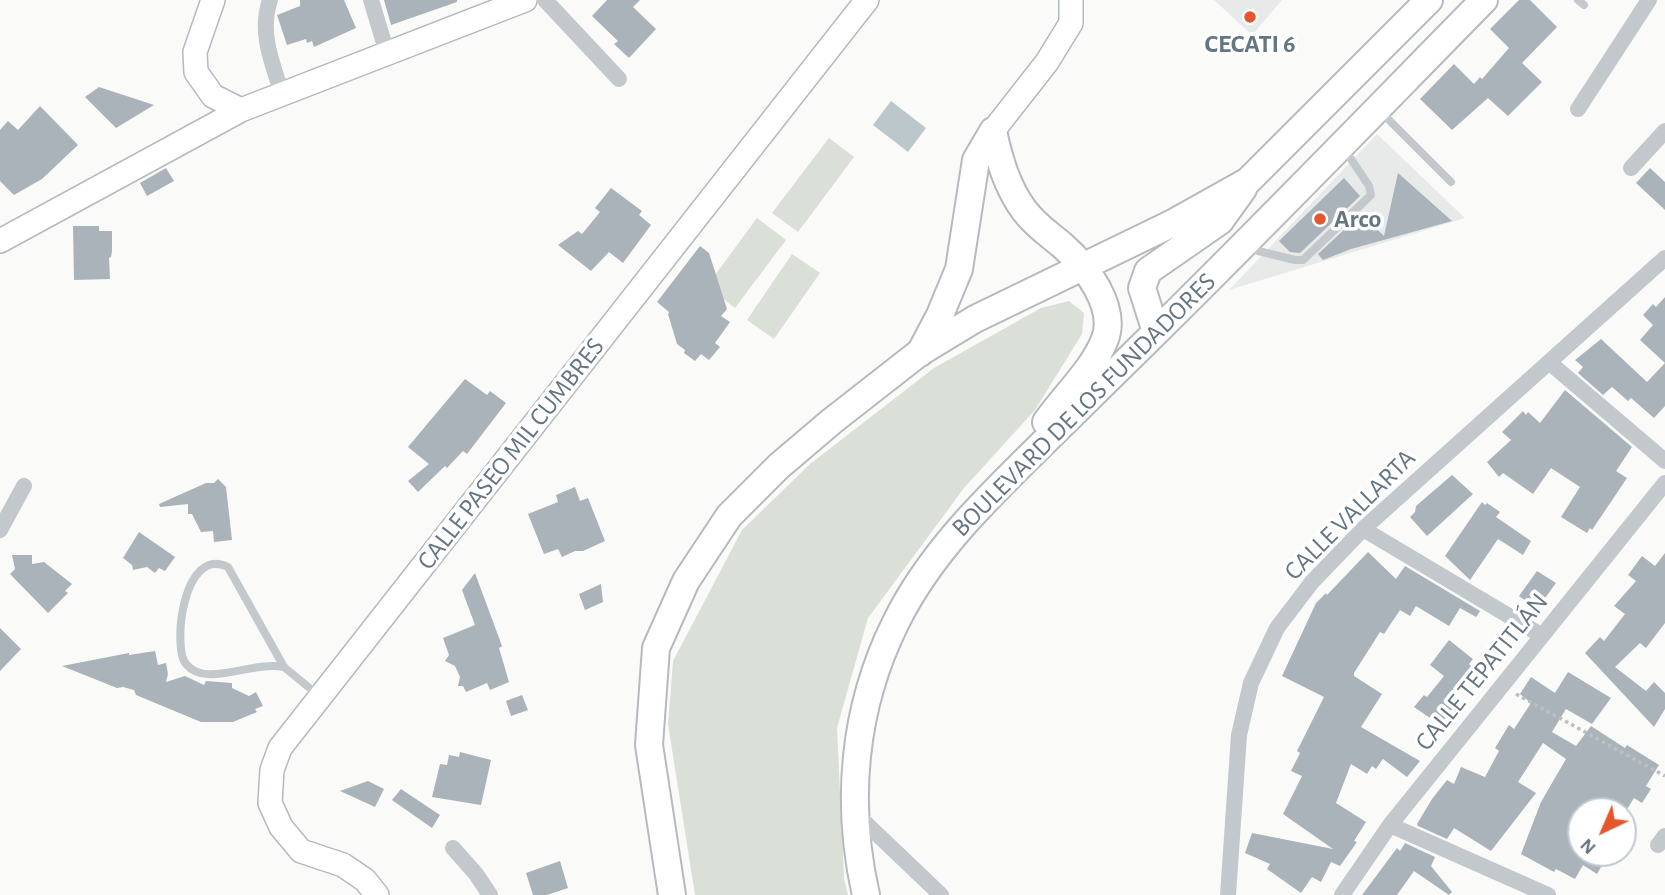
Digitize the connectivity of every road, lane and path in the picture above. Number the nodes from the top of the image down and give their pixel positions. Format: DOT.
graph roads {
  1 [pos="213,0"];
  2 [pos="270,0"];
  3 [pos="371,0"];
  4 [pos="525,0"];
  5 [pos="545,0"];
  6 [pos="867,0"];
  7 [pos="1071,0"];
  8 [pos="1429,0"];
  9 [pos="1484,0"];
  10 [pos="1648,0"];
  11 [pos="387,53"];
  12 [pos="619,79"];
  13 [pos="282,94"];
  14 [pos="1377,108"];
  15 [pos="1578,109"];
  16 [pos="241,110"];
  17 [pos="993,131"];
  18 [pos="1665,131"];
  19 [pos="1341,145"];
  20 [pos="1631,168"];
  21 [pos="1248,181"];
  22 [pos="1451,182"];
  23 [pos="0,241"];
  24 [pos="1241,246"];
  25 [pos="1665,258"];
  26 [pos="1084,267"];
  27 [pos="1156,332"];
  28 [pos="919,353"];
  29 [pos="1550,363"];
  30 [pos="1665,461"];
  31 [pos="1020,465"];
  32 [pos="1665,483"];
  33 [pos="24,486"];
  34 [pos="1363,529"];
  35 [pos="0,530"];
  36 [pos="1541,635"];
  37 [pos="284,667"];
  38 [pos="1502,686"];
  39 [pos="320,697"];
  40 [pos="1665,776"];
  41 [pos="853,811"];
  42 [pos="1390,825"];
  43 [pos="453,848"];
  44 [pos="377,895"];
  45 [pos="490,895"];
  46 [pos="672,895"];
  47 [pos="866,895"];
  48 [pos="941,895"];
  49 [pos="1228,895"];
  50 [pos="1342,895"];
  51 [pos="1548,895"];
  1 -- 16 [label="street"];
  2 -- 13 [label="street"];
  3 -- 11 [label="street"];
  4 -- 11 [label="street"];
  5 -- 12 [label="street"];
  6 -- 39 [label="street, CALLE PASEO MIL CUMBRES"];
  7 -- 17 [label="street"];
  8 -- 21 [label="main road"];
  9 -- 14 [label="main road, BOULEVARD DE LOS FUNDADORES"];
  10 -- 15 [label="street"];
  11 -- 13 [label="street"];
  13 -- 16 [label="street"];
  14 -- 19 [label="main road, BOULEVARD DE LOS FUNDADORES"];
  14 -- 22 [label="lane"];
  16 -- 23 [label="street"];
  17 -- 26 [label="main road"];
  17 -- 28 [label="main road"];
  18 -- 20 [label="street"];
  19 -- 24 [label="main road, BOULEVARD DE LOS FUNDADORES"];
  19 -- 24 [label="lane"];
  21 -- 26 [label="main road"];
  21 -- 27 [label="main road"];
  24 -- 27 [label="main road, BOULEVARD DE LOS FUNDADORES"];
  25 -- 29 [label="street, CALLE VALLARTA"];
  26 -- 28 [label="main road"];
  26 -- 31 [label="main road"];
  27 -- 31 [label="main road, BOULEVARD DE LOS FUNDADORES"];
  28 -- 46 [label="main road"];
  29 -- 30 [label="street"];
  29 -- 34 [label="street, CALLE VALLARTA"];
  31 -- 41 [label="main road, BOULEVARD DE LOS FUNDADORES"];
  32 -- 36 [label="street, CALLE TEPATITLÁN"];
  33 -- 35 [label="street"];
  34 -- 36 [label="street"];
  34 -- 49 [label="street, CALLE VALLARTA"];
  36 -- 38 [label="street, CALLE TEPATITLÁN"];
  37 -- 37 [label="lane"];
  37 -- 39 [label="lane"];
  38 -- 40 [label="path"];
  38 -- 42 [label="street, CALLE TEPATITLÁN"];
  39 -- 44 [label="street, CALLE PASEO MIL CUMBRES"];
  41 -- 47 [label="main road, BOULEVARD DE LOS FUNDADORES"];
  41 -- 48 [label="street"];
  42 -- 50 [label="street, CALLE TEPATITLÁN"];
  42 -- 51 [label="street"];
  43 -- 45 [label="street"];
}
